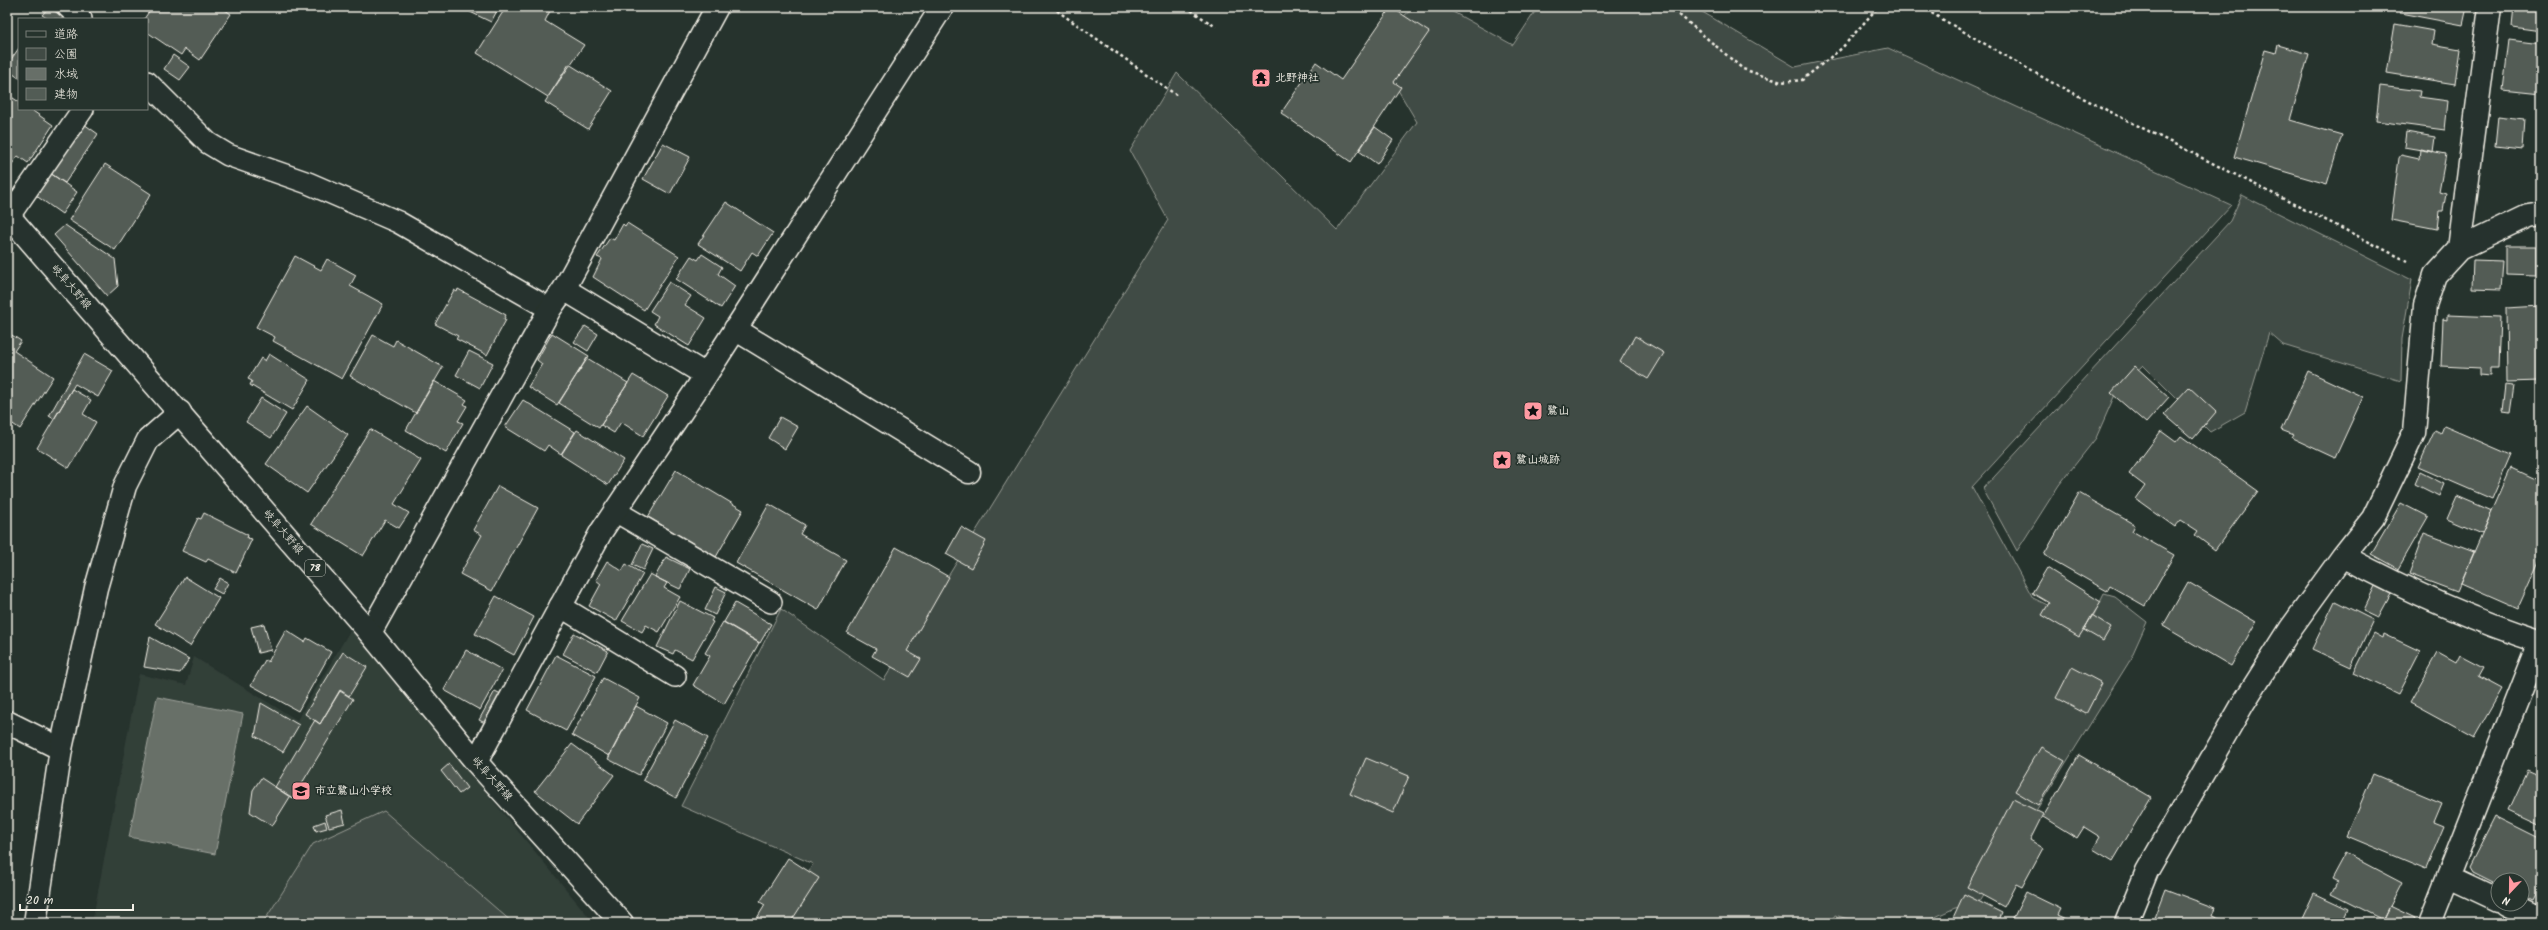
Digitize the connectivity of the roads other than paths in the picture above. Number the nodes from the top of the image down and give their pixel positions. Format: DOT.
graph roads {
  1 [pos="68,7"];
  2 [pos="717,7"];
  3 [pos="942,7"];
  4 [pos="2490,7"];
  5 [pos="80,18"];
  6 [pos="148,83"];
  7 [pos="82,110"];
  8 [pos="2541,214"];
  9 [pos="8,215"];
  10 [pos="2459,249"];
  11 [pos="564,289"];
  12 [pos="550,309"];
  13 [pos="735,329"];
  14 [pos="706,375"];
  15 [pos="180,412"];
  16 [pos="969,472"];
  17 [pos="615,511"];
  18 [pos="2343,556"];
  19 [pos="771,602"];
  20 [pos="560,606"];
  21 [pos="370,633"];
  22 [pos="2541,642"];
  23 [pos="675,676"];
  24 [pos="7,722"];
  25 [pos="61,750"];
  26 [pos="476,762"];
  27 [pos="2449,876"];
  28 [pos="2490,896"];
  29 [pos="2522,912"];
  30 [pos="2541,921"];
  31 [pos="35,923"];
  32 [pos="622,923"];
  33 [pos="2126,923"];
  34 [pos="2430,923"];
  1 -- 5 [label="lane"];
  2 -- 11 [label="street"];
  3 -- 13 [label="street"];
  4 -- 10 [label="street"];
  6 -- 12 [label="lane"];
  7 -- 9 [label="lane"];
  8 -- 10 [label="street"];
  9 -- 15 [label="street, 岐阜大野線 / 78"];
  10 -- 18 [label="street"];
  11 -- 12 [label="street"];
  11 -- 14 [label="street"];
  12 -- 21 [label="street"];
  13 -- 14 [label="street"];
  13 -- 16 [label="street"];
  14 -- 17 [label="street"];
  15 -- 21 [label="street, 岐阜大野線 / 78"];
  15 -- 25 [label="street"];
  17 -- 19 [label="lane"];
  17 -- 20 [label="street"];
  18 -- 22 [label="street"];
  18 -- 33 [label="street"];
  20 -- 23 [label="lane"];
  20 -- 26 [label="street"];
  21 -- 26 [label="street, 岐阜大野線 / 78"];
  22 -- 27 [label="street"];
  24 -- 25 [label="street"];
  25 -- 31 [label="street"];
  26 -- 32 [label="street, 岐阜大野線 / 78"];
  27 -- 28 [label="street"];
  27 -- 34 [label="street"];
  29 -- 30 [label="street"];
}
